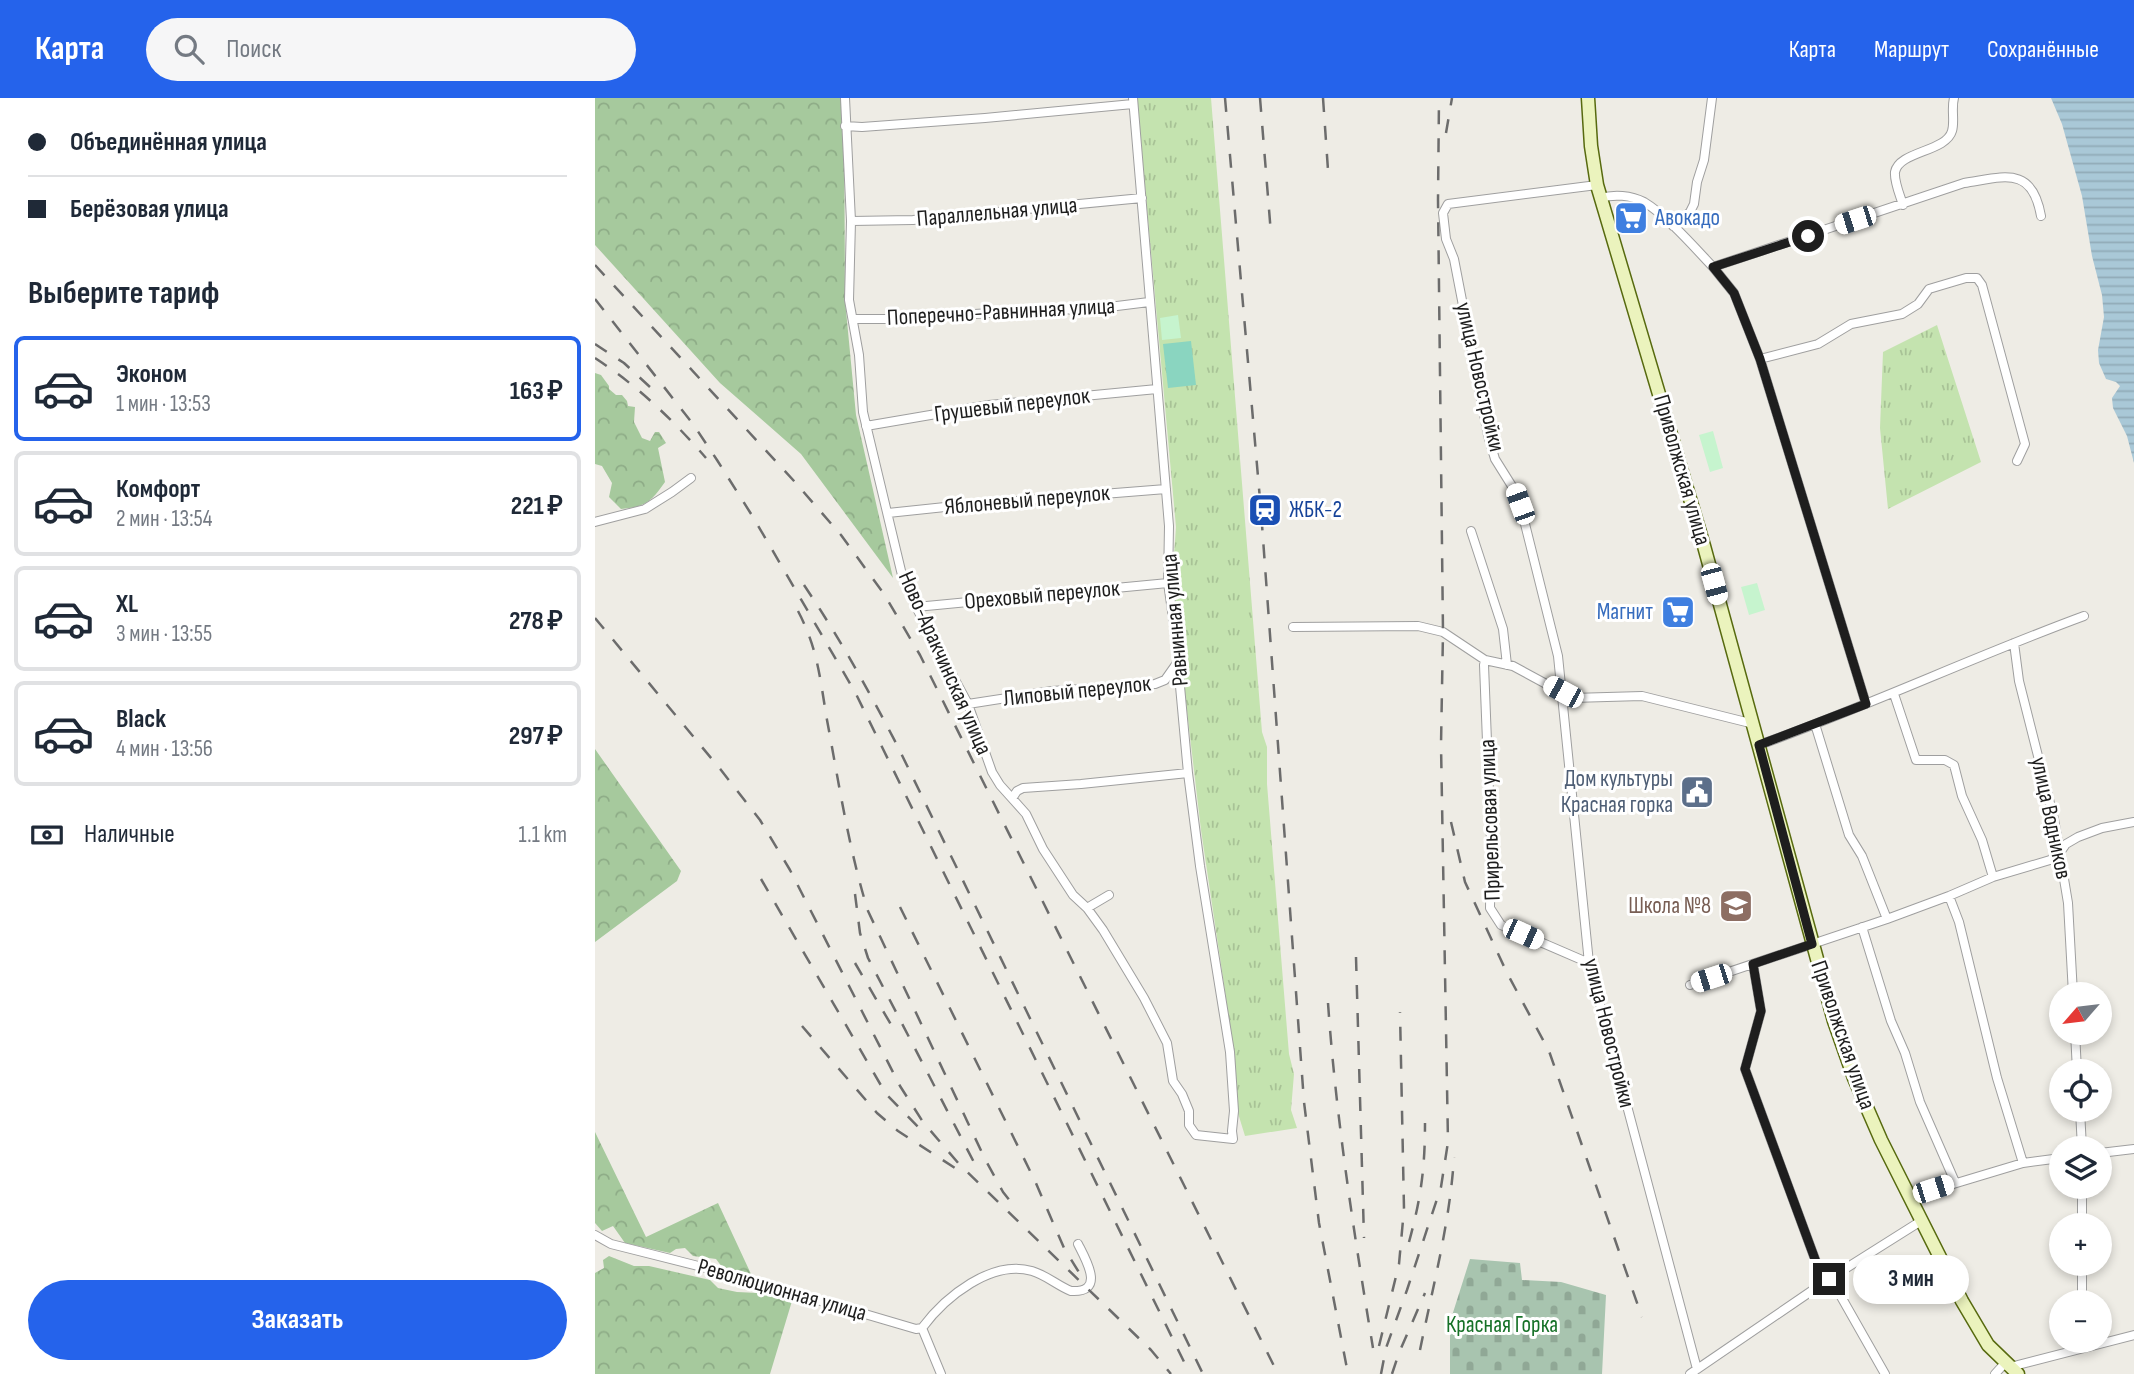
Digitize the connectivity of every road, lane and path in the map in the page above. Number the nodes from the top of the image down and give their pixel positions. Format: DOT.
graph roads {
  1 [pos="845,98"];
  2 [pos="1588,98"];
  3 [pos="1712,98"];
  4 [pos="1954,98"];
  5 [pos="1133,101"];
  6 [pos="845,126"];
  7 [pos="1599,192"];
  8 [pos="1142,198"];
  9 [pos="1903,205"];
  10 [pos="2042,216"];
  11 [pos="851,221"];
  12 [pos="1673,226"];
  13 [pos="1713,267"];
  14 [pos="1149,302"];
  15 [pos="853,319"];
  16 [pos="1760,359"];
  17 [pos="1157,389"];
  18 [pos="866,426"];
  19 [pos="2017,461"];
  20 [pos="691,478"];
  21 [pos="1165,489"];
  22 [pos="888,513"];
  23 [pos="595,522"];
  24 [pos="1471,531"];
  25 [pos="1168,583"];
  26 [pos="916,607"];
  27 [pos="2084,616"];
  28 [pos="1293,627"];
  29 [pos="2014,643"];
  30 [pos="1485,660"];
  31 [pos="1177,663"];
  32 [pos="1507,665"];
  33 [pos="1563,692"];
  34 [pos="1894,694"];
  35 [pos="968,704"];
  36 [pos="1866,704"];
  37 [pos="1754,724"];
  38 [pos="1815,724"];
  39 [pos="1759,745"];
  40 [pos="1188,773"];
  41 [pos="1013,797"];
  42 [pos="2134,822"];
  43 [pos="2059,854"];
  44 [pos="1993,877"];
  45 [pos="1109,895"];
  46 [pos="1949,896"];
  47 [pos="1087,908"];
  48 [pos="1887,919"];
  49 [pos="1862,927"];
  50 [pos="1812,944"];
  51 [pos="1589,963"];
  52 [pos="1753,964"];
  53 [pos="2072,982"];
  54 [pos="1691,985"];
  55 [pos="1233,1139"];
  56 [pos="2134,1149"];
  57 [pos="2112,1152"];
  58 [pos="2049,1160"];
  59 [pos="2023,1163"];
  60 [pos="1955,1182"];
  61 [pos="1910,1197"];
  62 [pos="1921,1221"];
  63 [pos="595,1235"];
  64 [pos="1078,1244"];
  65 [pos="1829,1279"];
  66 [pos="922,1328"];
  67 [pos="2134,1335"];
  68 [pos="2112,1339"];
  69 [pos="2058,1353"];
  70 [pos="2011,1368"];
  71 [pos="1693,1371"];
  72 [pos="941,1374"];
  73 [pos="1885,1374"];
  74 [pos="1995,1374"];
  1 -- 6 [label="street, Ново-Аракчинская улица"];
  2 -- 7 [label="main road, Приволжская улица"];
  3 -- 12 [label="street"];
  4 -- 9 [label="street"];
  5 -- 6 [label="street"];
  5 -- 8 [label="street, Равнинная улица"];
  6 -- 11 [label="street, Ново-Аракчинская улица"];
  7 -- 12 [label="street"];
  7 -- 33 [label="street, улица Новостройки"];
  7 -- 37 [label="main road, Приволжская улица"];
  8 -- 11 [label="street, Параллельная улица"];
  8 -- 14 [label="street, Равнинная улица"];
  9 -- 10 [label="street"];
  9 -- 13 [label="street"];
  11 -- 15 [label="street, Ново-Аракчинская улица"];
  12 -- 13 [label="street"];
  13 -- 16 [label="street"];
  14 -- 15 [label="street, Поперечно-Равнинная улица"];
  14 -- 17 [label="street, Равнинная улица"];
  15 -- 18 [label="street, Ново-Аракчинская улица"];
  16 -- 19 [label="street"];
  16 -- 36 [label="street"];
  17 -- 18 [label="street, Грушевый переулок"];
  17 -- 21 [label="street, Равнинная улица"];
  18 -- 22 [label="street, Ново-Аракчинская улица"];
  20 -- 23 [label="street"];
  21 -- 22 [label="street, Яблоневый переулок"];
  21 -- 25 [label="street, Равнинная улица"];
  22 -- 26 [label="street, Ново-Аракчинская улица"];
  24 -- 32 [label="street"];
  25 -- 26 [label="street, Ореховый переулок"];
  25 -- 31 [label="street, Равнинная улица"];
  26 -- 35 [label="street, Ново-Аракчинская улица"];
  27 -- 29 [label="street"];
  28 -- 30 [label="street"];
  29 -- 34 [label="street"];
  29 -- 43 [label="street, улица Водников"];
  30 -- 32 [label="street"];
  30 -- 51 [label="street, Прирельсовая улица"];
  31 -- 35 [label="street, Липовый переулок"];
  31 -- 40 [label="street, Равнинная улица"];
  32 -- 33 [label="street"];
  33 -- 37 [label="street"];
  33 -- 51 [label="street, улица Новостройки"];
  34 -- 36 [label="street"];
  34 -- 44 [label="street"];
  35 -- 41 [label="street, Ново-Аракчинская улица"];
  36 -- 38 [label="street"];
  37 -- 39 [label="main road, Приволжская улица"];
  38 -- 39 [label="street"];
  38 -- 48 [label="street"];
  39 -- 50 [label="main road, Приволжская улица"];
  40 -- 41 [label="street"];
  40 -- 55 [label="street, Равнинная улица"];
  41 -- 47 [label="street, Ново-Аракчинская улица"];
  42 -- 43 [label="street"];
  43 -- 44 [label="street"];
  43 -- 53 [label="street, улица Водников"];
  44 -- 46 [label="street"];
  45 -- 47 [label="street"];
  46 -- 48 [label="street"];
  46 -- 59 [label="street"];
  47 -- 55 [label="street, Ново-Аракчинская улица"];
  48 -- 49 [label="street"];
  49 -- 50 [label="street"];
  49 -- 60 [label="street"];
  50 -- 52 [label="street"];
  50 -- 61 [label="main road, Приволжская улица"];
  51 -- 71 [label="street, улица Новостройки"];
  52 -- 54 [label="street"];
  52 -- 65 [label="street"];
  56 -- 57 [label="street"];
  58 -- 59 [label="street"];
  59 -- 60 [label="street"];
  60 -- 61 [label="street"];
  61 -- 62 [label="main road, Приволжская улица"];
  62 -- 65 [label="street"];
  62 -- 70 [label="main road, Приволжская улица"];
  63 -- 66 [label="street, Революционная улица"];
  64 -- 66 [label="street"];
  65 -- 71 [label="street"];
  65 -- 73 [label="street"];
  66 -- 72 [label="street"];
  67 -- 68 [label="street"];
  69 -- 70 [label="street"];
  70 -- 74 [label="street"];
}
